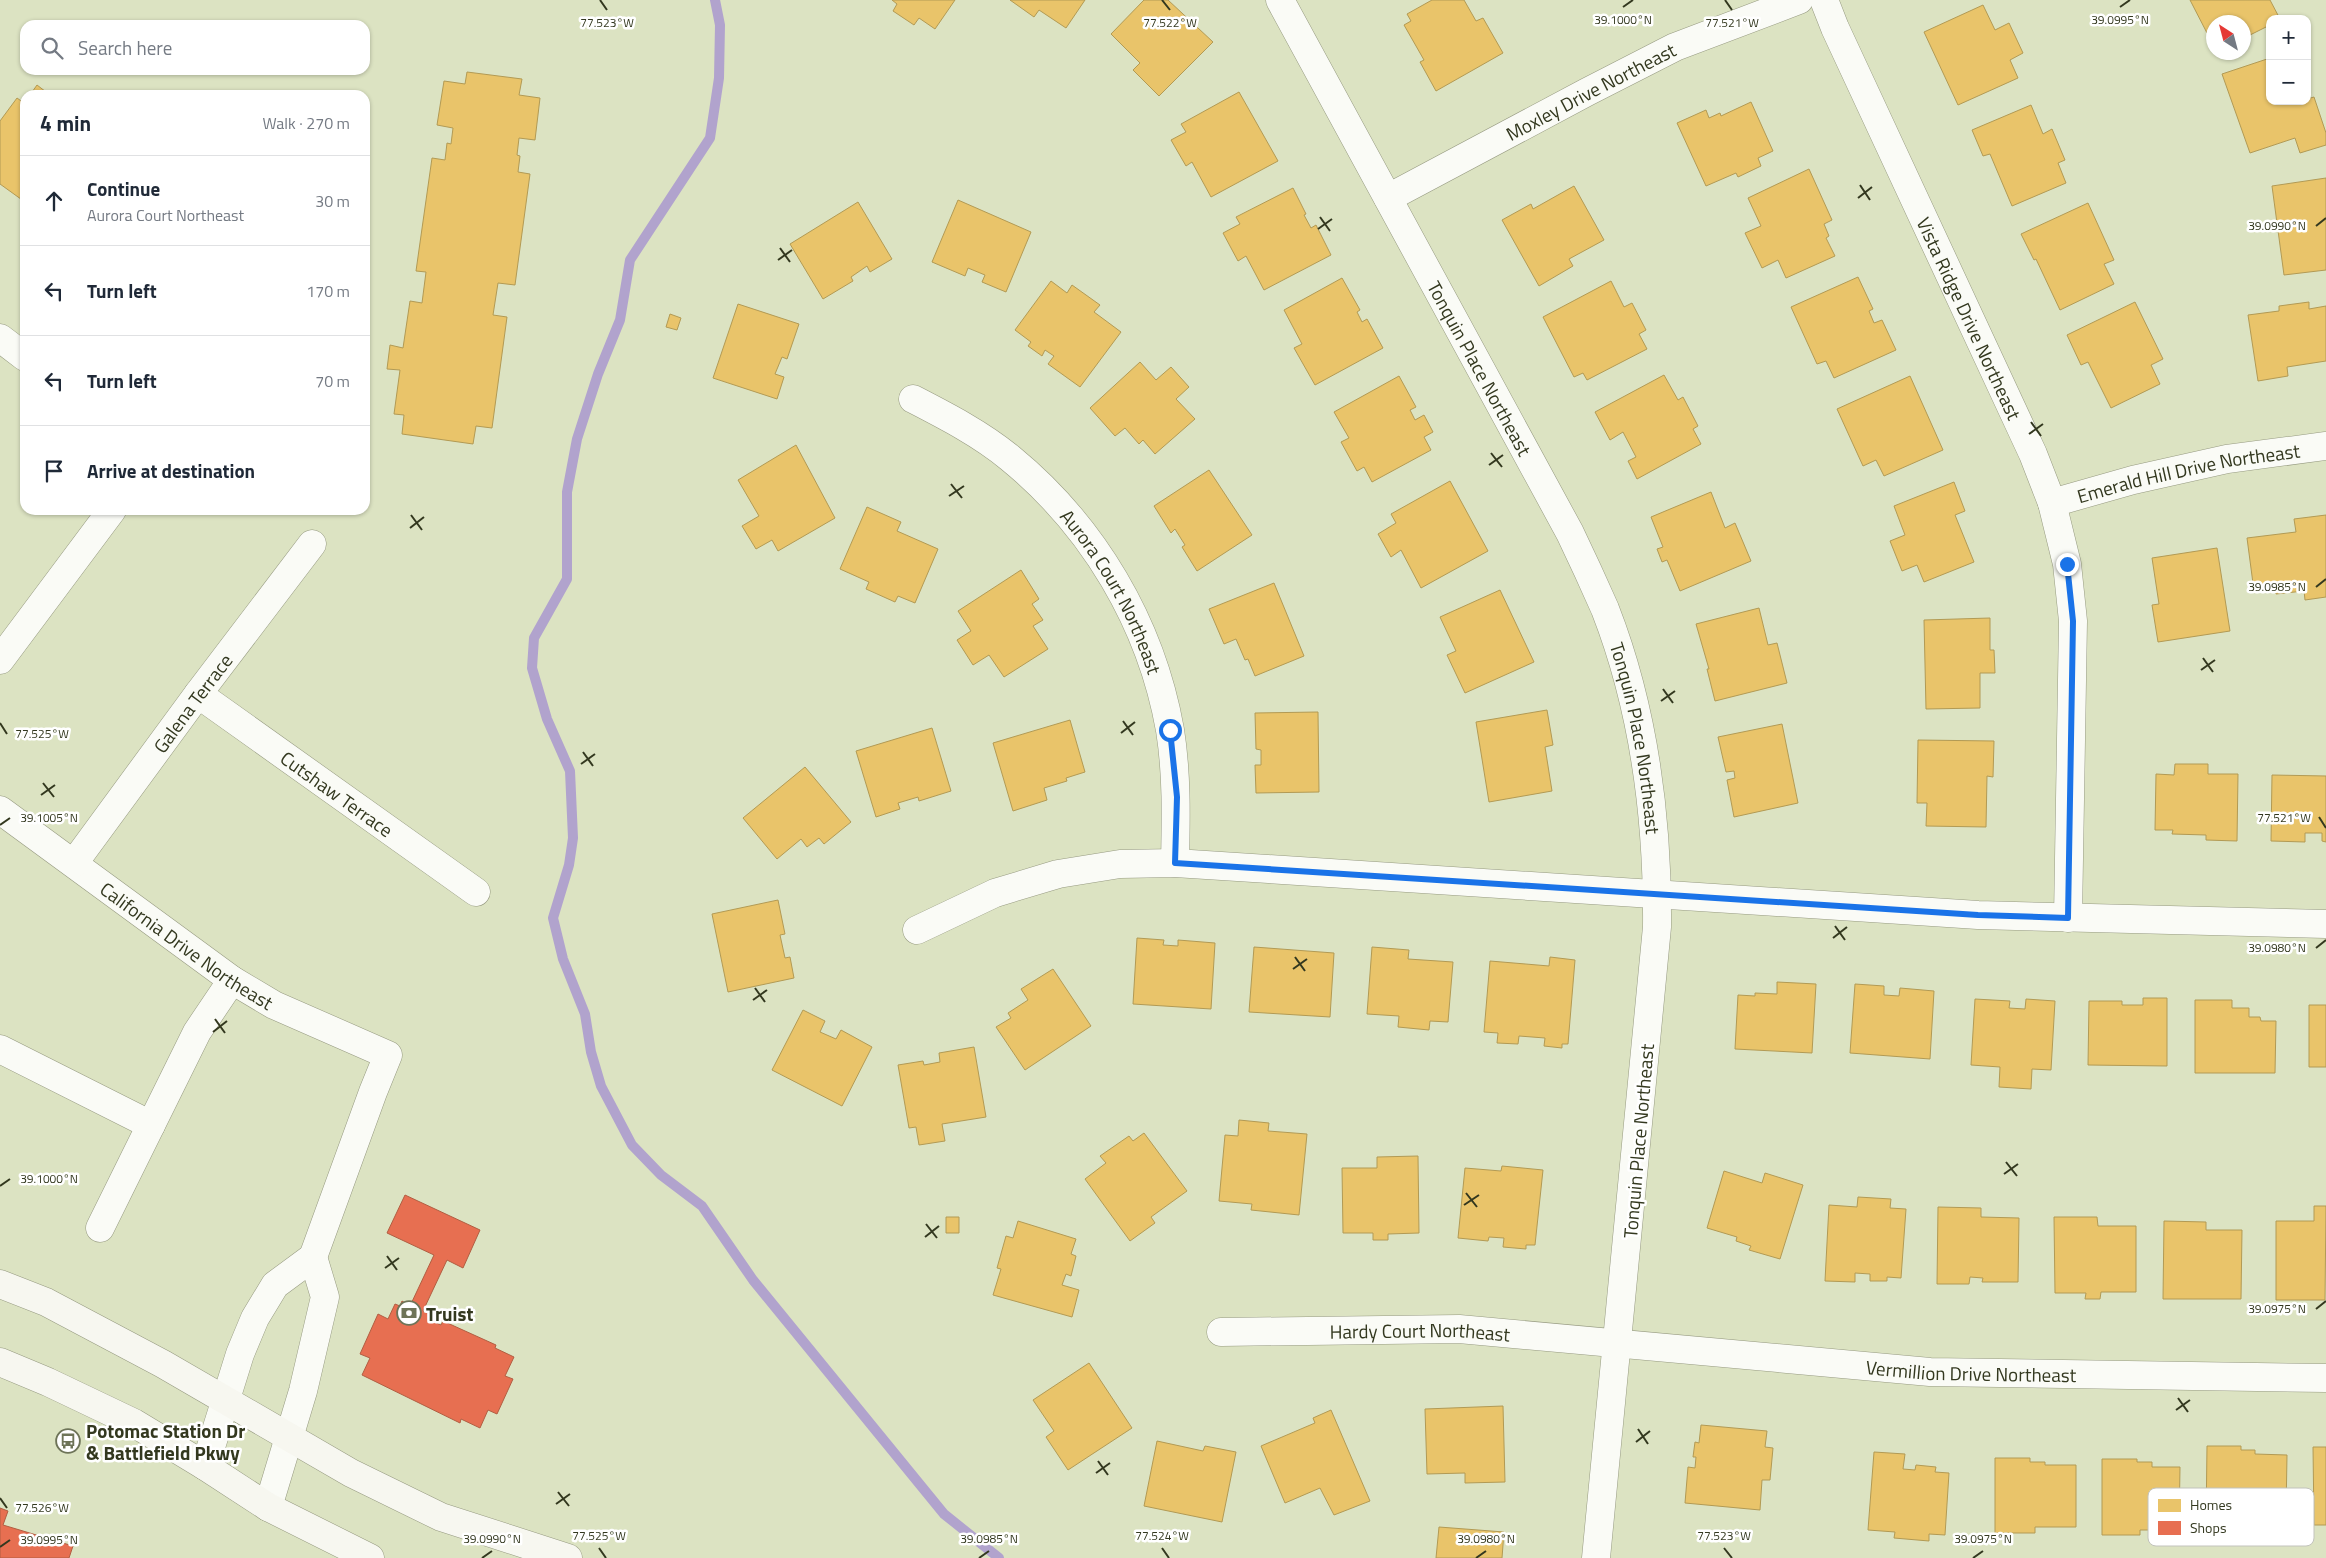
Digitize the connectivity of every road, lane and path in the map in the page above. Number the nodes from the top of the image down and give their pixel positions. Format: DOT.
graph roads {
  1 [pos="1280,0"];
  2 [pos="1799,0"];
  3 [pos="1824,0"];
  4 [pos="1388,198"];
  5 [pos="0,338"];
  6 [pos="20,353"];
  7 [pos="913,399"];
  8 [pos="2326,446"];
  9 [pos="2052,503"];
  10 [pos="108,515"];
  11 [pos="312,544"];
  12 [pos="0,660"];
  13 [pos="198,694"];
  14 [pos="0,810"];
  15 [pos="74,863"];
  16 [pos="1175,863"];
  17 [pos="476,892"];
  18 [pos="1658,895"];
  19 [pos="2068,918"];
  20 [pos="2326,924"];
  21 [pos="917,930"];
  22 [pos="232,980"];
  23 [pos="0,1049"];
  24 [pos="151,1125"];
  25 [pos="100,1228"];
  26 [pos="313,1257"];
  27 [pos="0,1284"];
  28 [pos="1221,1332"];
  29 [pos="1618,1343"];
  30 [pos="0,1362"];
  31 [pos="2326,1378"];
  32 [pos="226,1399"];
  33 [pos="290,1437"];
  34 [pos="205,1466"];
  35 [pos="268,1507"];
  36 [pos="370,1558"];
  37 [pos="568,1558"];
  38 [pos="1596,1558"];
  1 -- 4 [label="street, Tonquin Place Northeast"];
  2 -- 4 [label="street, Moxley Drive Northeast"];
  3 -- 9 [label="street, Vista Ridge Drive Northeast"];
  4 -- 18 [label="street, Tonquin Place Northeast"];
  5 -- 6 [label="street"];
  7 -- 16 [label="street, Aurora Court Northeast"];
  8 -- 9 [label="street, Emerald Hill Drive Northeast"];
  9 -- 19 [label="street, Vista Ridge Drive Northeast"];
  10 -- 12 [label="street"];
  11 -- 13 [label="street, Galena Terrace"];
  13 -- 15 [label="street, Galena Terrace"];
  13 -- 17 [label="street, Cutshaw Terrace"];
  14 -- 15 [label="street, California Drive Northeast"];
  15 -- 22 [label="street, California Drive Northeast"];
  16 -- 18 [label="street"];
  16 -- 21 [label="street"];
  18 -- 19 [label="street"];
  18 -- 29 [label="street, Tonquin Place Northeast"];
  19 -- 20 [label="street"];
  22 -- 24 [label="street"];
  22 -- 26 [label="street, California Drive Northeast"];
  23 -- 24 [label="street"];
  24 -- 25 [label="street"];
  26 -- 32 [label="street"];
  26 -- 33 [label="street"];
  27 -- 32 [label="street"];
  28 -- 29 [label="street, Hardy Court Northeast"];
  29 -- 31 [label="street, Vermillion Drive Northeast"];
  29 -- 38 [label="street, Tonquin Place Northeast"];
  30 -- 34 [label="street"];
  32 -- 33 [label="street"];
  32 -- 34 [label="street"];
  33 -- 35 [label="street"];
  33 -- 37 [label="street"];
  34 -- 35 [label="street"];
  35 -- 36 [label="street"];
}
